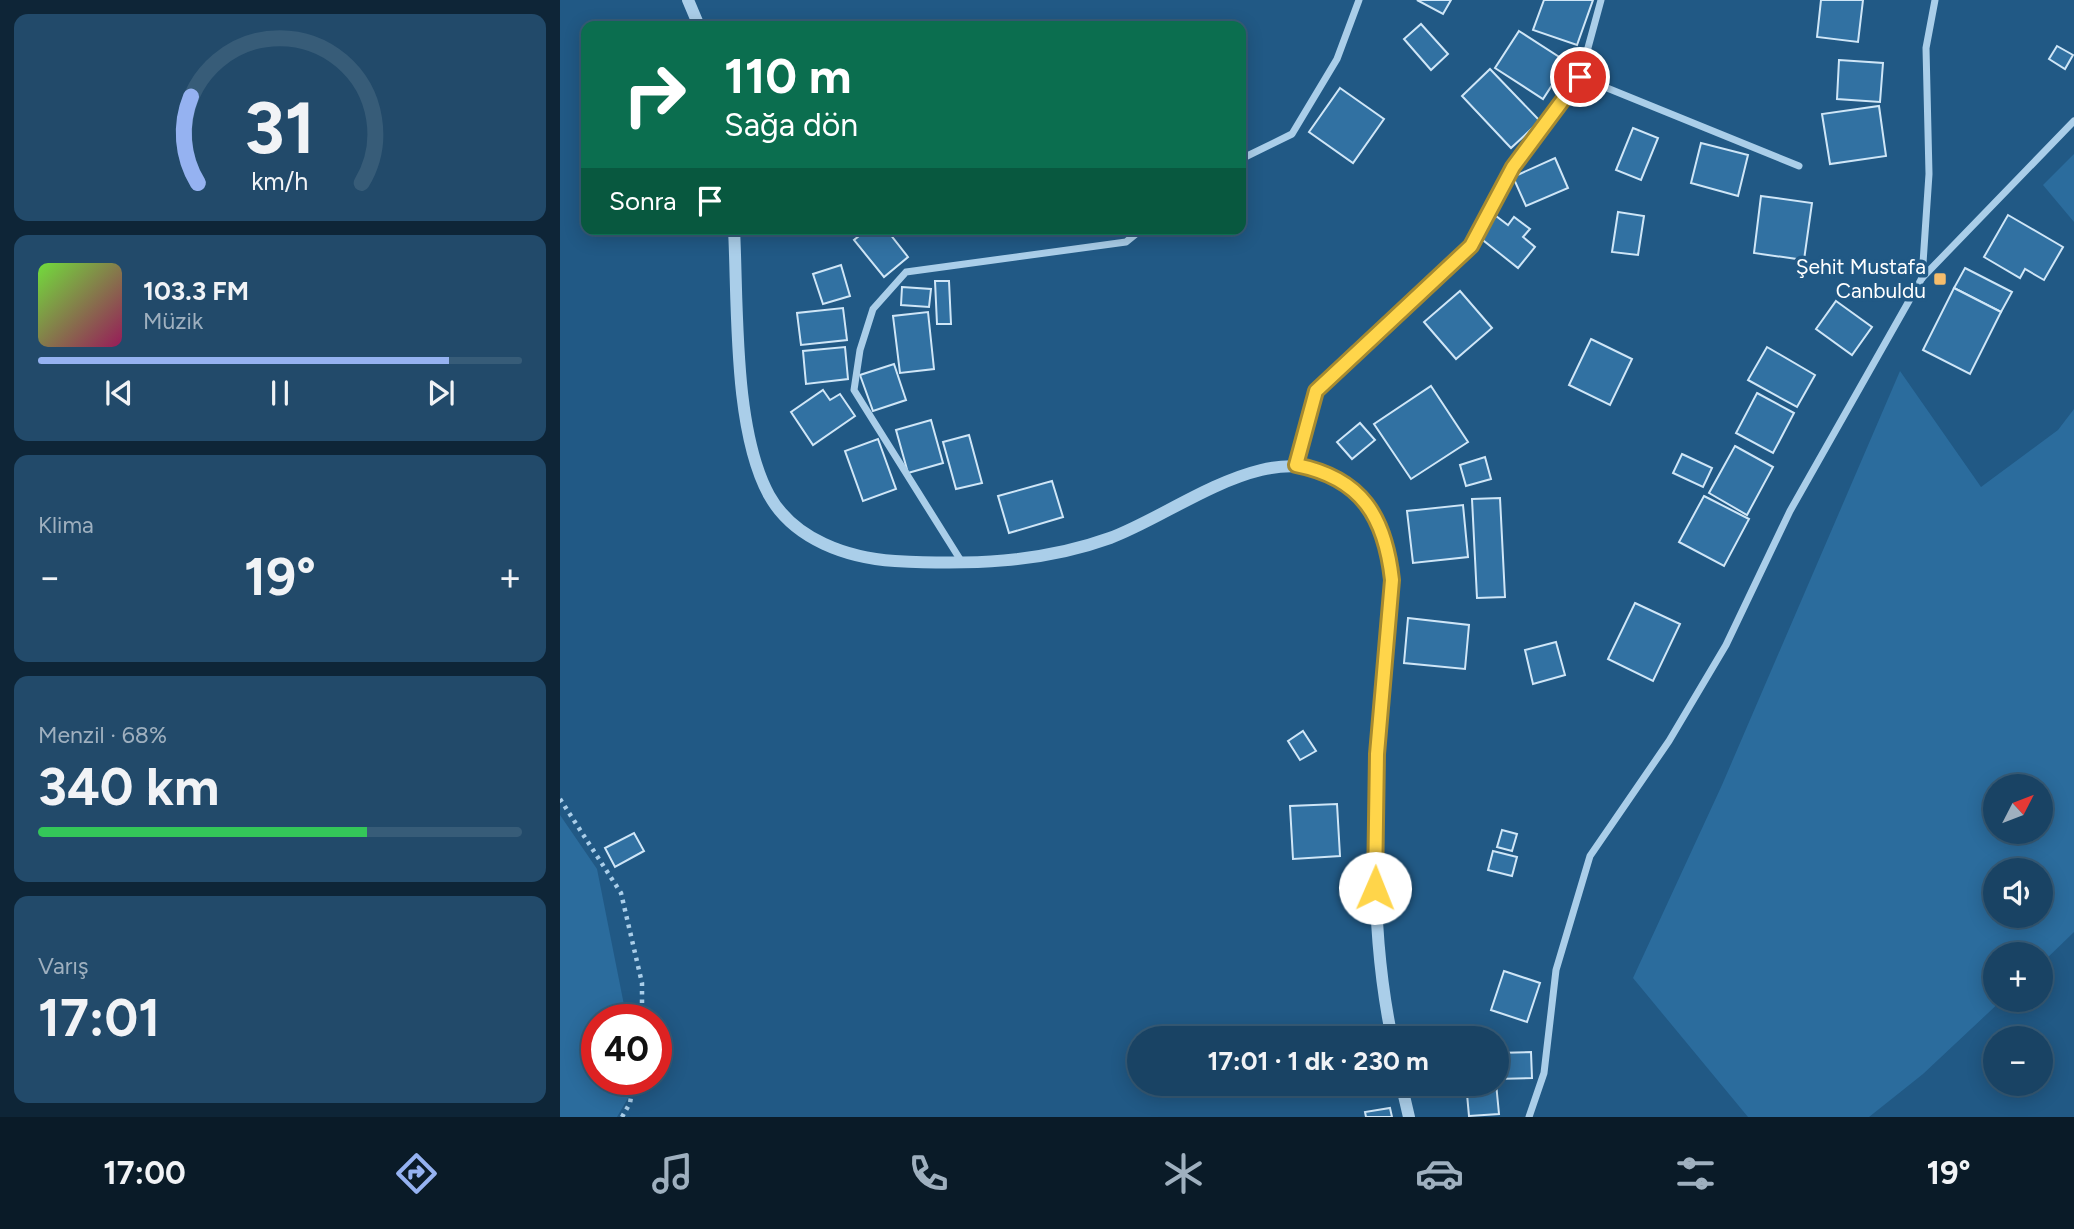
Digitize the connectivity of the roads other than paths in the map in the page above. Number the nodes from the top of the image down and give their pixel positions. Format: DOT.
graph roads {
  1 [pos="688,0"];
  2 [pos="1359,0"];
  3 [pos="1601,0"];
  4 [pos="1934,0"];
  5 [pos="697,21"];
  6 [pos="1580,77"];
  7 [pos="2074,121"];
  8 [pos="1246,157"];
  9 [pos="1799,166"];
  10 [pos="734,235"];
  11 [pos="1135,235"];
  12 [pos="1922,278"];
  13 [pos="1296,465"];
  14 [pos="963,564"];
  15 [pos="1391,1026"];
  16 [pos="1404,1096"];
  17 [pos="1409,1117"];
  18 [pos="1530,1117"];
  1 -- 5 [label="street"];
  2 -- 8 [label="street"];
  3 -- 6 [label="street"];
  4 -- 12 [label="street"];
  6 -- 9 [label="street"];
  6 -- 13 [label="street"];
  7 -- 12 [label="street"];
  10 -- 14 [label="street"];
  11 -- 14 [label="street"];
  12 -- 18 [label="street"];
  13 -- 14 [label="street"];
  13 -- 15 [label="street"];
  16 -- 17 [label="street"];
}
